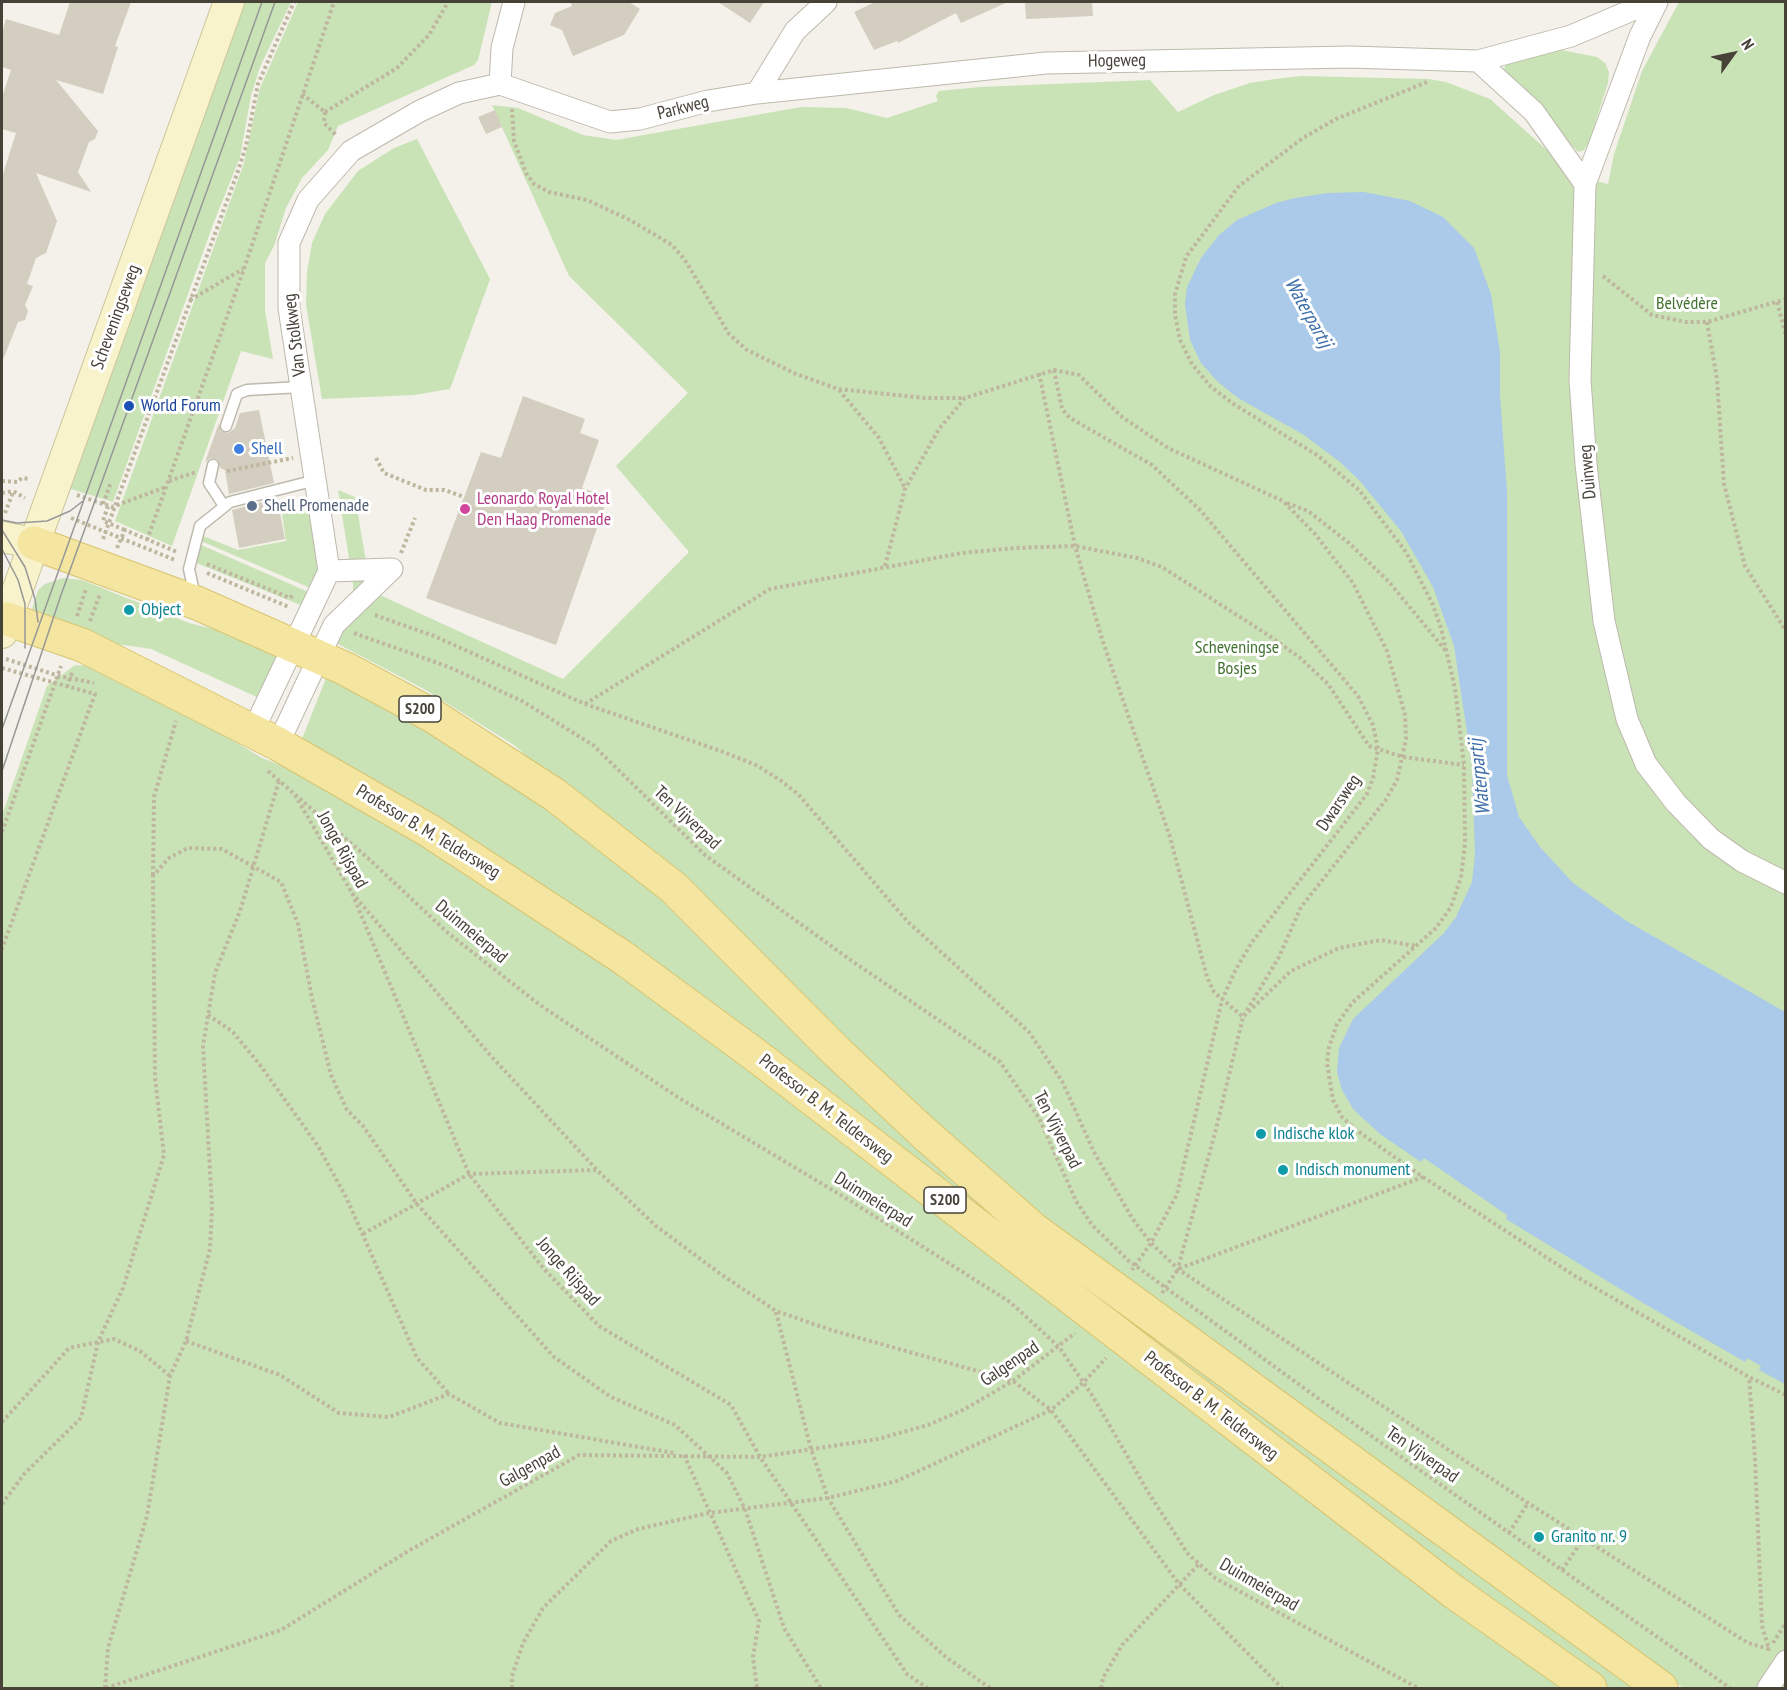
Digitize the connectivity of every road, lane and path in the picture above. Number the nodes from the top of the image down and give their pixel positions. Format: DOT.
graph roads {
  1 [pos="229,2"];
  2 [pos="294,2"];
  3 [pos="334,2"];
  4 [pos="448,2"];
  5 [pos="514,2"];
  6 [pos="826,2"];
  7 [pos="1651,2"];
  8 [pos="1657,2"];
  9 [pos="1478,61"];
  10 [pos="1434,79"];
  11 [pos="500,84"];
  12 [pos="757,93"];
  13 [pos="302,94"];
  14 [pos="325,112"];
  15 [pos="351,151"];
  16 [pos="1585,184"];
  17 [pos="1582,259"];
  18 [pos="244,269"];
  19 [pos="1785,299"];
  20 [pos="189,301"];
  21 [pos="1777,302"];
  22 [pos="1707,322"];
  23 [pos="1785,336"];
  24 [pos="1054,370"];
  25 [pos="1039,373"];
  26 [pos="302,387"];
  27 [pos="838,389"];
  28 [pos="965,398"];
  29 [pos="226,426"];
  30 [pos="312,453"];
  31 [pos="376,458"];
  32 [pos="211,469"];
  33 [pos="30,479"];
  34 [pos="316,480"];
  35 [pos="2,481"];
  36 [pos="111,482"];
  37 [pos="167,484"];
  38 [pos="905,489"];
  39 [pos="13,491"];
  40 [pos="464,497"];
  41 [pos="1283,501"];
  42 [pos="103,504"];
  43 [pos="115,506"];
  44 [pos="224,506"];
  45 [pos="109,523"];
  46 [pos="2,529"];
  47 [pos="125,530"];
  48 [pos="106,531"];
  49 [pos="34,543"];
  50 [pos="1075,546"];
  51 [pos="190,562"];
  52 [pos="94,563"];
  53 [pos="885,566"];
  54 [pos="329,571"];
  55 [pos="197,603"];
  56 [pos="312,606"];
  57 [pos="366,612"];
  58 [pos="3,623"];
  59 [pos="334,625"];
  60 [pos="1785,631"];
  61 [pos="69,640"];
  62 [pos="306,651"];
  63 [pos="1447,652"];
  64 [pos="2,657"];
  65 [pos="2,668"];
  66 [pos="59,676"];
  67 [pos="71,679"];
  68 [pos="55,683"];
  69 [pos="585,704"];
  70 [pos="177,718"];
  71 [pos="266,748"];
  72 [pos="1378,749"];
  73 [pos="1403,757"];
  74 [pos="1464,765"];
  75 [pos="279,781"];
  76 [pos="293,792"];
  77 [pos="2,832"];
  78 [pos="254,865"];
  79 [pos="153,876"];
  80 [pos="1785,883"];
  81 [pos="352,893"];
  82 [pos="1416,946"];
  83 [pos="2,949"];
  84 [pos="1222,1000"];
  85 [pos="207,1015"];
  86 [pos="1243,1017"];
  87 [pos="597,1170"];
  88 [pos="469,1174"];
  89 [pos="1424,1177"];
  90 [pos="417,1204"];
  91 [pos="363,1234"];
  92 [pos="1151,1243"];
  93 [pos="1135,1264"];
  94 [pos="1178,1269"];
  95 [pos="1156,1300"];
  96 [pos="776,1311"];
  97 [pos="1124,1339"];
  98 [pos="186,1341"];
  99 [pos="98,1342"];
  100 [pos="1059,1347"];
  101 [pos="170,1376"];
  102 [pos="1749,1377"];
  103 [pos="1013,1381"];
  104 [pos="1083,1383"];
  105 [pos="449,1394"];
  106 [pos="1785,1395"];
  107 [pos="1051,1410"];
  108 [pos="2,1422"];
  109 [pos="811,1449"];
  110 [pos="686,1455"];
  111 [pos="708,1455"];
  112 [pos="760,1457"];
  113 [pos="828,1498"];
  114 [pos="1528,1503"];
  115 [pos="2,1504"];
  116 [pos="791,1504"];
  117 [pos="745,1509"];
  118 [pos="710,1513"];
  119 [pos="1509,1533"];
  120 [pos="1584,1538"];
  121 [pos="1199,1564"];
  122 [pos="1562,1570"];
  123 [pos="1179,1584"];
  124 [pos="1785,1623"];
  125 [pos="1777,1655"];
  126 [pos="106,1689"];
  127 [pos="512,1689"];
  128 [pos="757,1689"];
  129 [pos="820,1689"];
  130 [pos="927,1689"];
  131 [pos="990,1689"];
  132 [pos="1101,1689"];
  133 [pos="1282,1689"];
  134 [pos="1418,1689"];
  135 [pos="1590,1689"];
  136 [pos="1661,1689"];
  137 [pos="1730,1689"];
  138 [pos="1768,1689"];
  1 -- 49 [label="street, Scheveningseweg"];
  2 -- 20 [label="path"];
  3 -- 13 [label="path"];
  4 -- 14 [label="path"];
  5 -- 11 [label="street"];
  6 -- 12 [label="street"];
  7 -- 9 [label="street, Hogeweg"];
  8 -- 16 [label="street, Duinweg"];
  9 -- 12 [label="street, Hogeweg"];
  9 -- 16 [label="street"];
  10 -- 63 [label="path"];
  11 -- 12 [label="street, Parkweg"];
  11 -- 15 [label="street, Van Stolkweg"];
  11 -- 27 [label="path"];
  13 -- 14 [label="path"];
  13 -- 18 [label="path"];
  14 -- 15 [label="path"];
  15 -- 26 [label="street, Van Stolkweg"];
  16 -- 17 [label="street, Duinweg"];
  17 -- 22 [label="path"];
  17 -- 80 [label="street, Duinweg"];
  18 -- 20 [label="path"];
  18 -- 37 [label="path"];
  19 -- 21 [label="path"];
  20 -- 43 [label="path"];
  21 -- 22 [label="path"];
  21 -- 23 [label="path"];
  22 -- 60 [label="path"];
  24 -- 25 [label="path"];
  24 -- 41 [label="path"];
  24 -- 72 [label="path, Dwarsweg"];
  25 -- 28 [label="path"];
  25 -- 50 [label="path"];
  26 -- 29 [label="lane"];
  26 -- 30 [label="street, Van Stolkweg"];
  27 -- 28 [label="path"];
  27 -- 38 [label="path"];
  28 -- 38 [label="path"];
  30 -- 32 [label="path"];
  30 -- 34 [label="street, Van Stolkweg"];
  31 -- 40 [label="path"];
  32 -- 37 [label="path"];
  32 -- 44 [label="lane"];
  33 -- 35 [label="path"];
  34 -- 44 [label="lane"];
  34 -- 54 [label="street, Van Stolkweg"];
  36 -- 42 [label="path"];
  37 -- 43 [label="path"];
  37 -- 51 [label="path"];
  38 -- 53 [label="path"];
  39 -- 46 [label="path"];
  41 -- 63 [label="path"];
  41 -- 73 [label="path"];
  43 -- 45 [label="path"];
  44 -- 51 [label="lane"];
  45 -- 47 [label="path"];
  45 -- 48 [label="path"];
  46 -- 49 [label="street, S200"];
  48 -- 51 [label="path"];
  48 -- 52 [label="path"];
  49 -- 52 [label="main road, Professor B. M. Teldersweg / S200"];
  49 -- 58 [label="street, Scheveningseweg"];
  50 -- 53 [label="path"];
  50 -- 72 [label="path"];
  50 -- 84 [label="path"];
  51 -- 55 [label="lane"];
  51 -- 56 [label="path"];
  51 -- 56 [label="path"];
  52 -- 55 [label="main road, Professor B. M. Teldersweg / S200"];
  52 -- 61 [label="path"];
  53 -- 69 [label="path"];
  54 -- 56 [label="street"];
  54 -- 59 [label="street"];
  55 -- 62 [label="main road, Professor B. M. Teldersweg / S200"];
  56 -- 62 [label="street"];
  57 -- 69 [label="path"];
  58 -- 61 [label="main road, Professor B. M. Teldersweg / S200"];
  59 -- 62 [label="street"];
  59 -- 93 [label="path, Ten Vijverpad"];
  61 -- 66 [label="path"];
  61 -- 71 [label="main road, Professor B. M. Teldersweg / S200"];
  62 -- 71 [label="street"];
  62 -- 71 [label="street"];
  62 -- 95 [label="main road, Professor B. M. Teldersweg / S200"];
  63 -- 74 [label="path"];
  64 -- 66 [label="path"];
  65 -- 68 [label="path"];
  66 -- 67 [label="path"];
  66 -- 68 [label="path"];
  68 -- 77 [label="path"];
  68 -- 83 [label="path"];
  69 -- 92 [label="path"];
  70 -- 79 [label="path"];
  71 -- 75 [label="path, Duinmeierpad"];
  71 -- 97 [label="main road, Professor B. M. Teldersweg / S200"];
  72 -- 73 [label="path"];
  72 -- 84 [label="path, Dwarsweg"];
  73 -- 74 [label="path"];
  73 -- 86 [label="path"];
  74 -- 82 [label="path"];
  75 -- 76 [label="path, Duinmeierpad"];
  75 -- 78 [label="path"];
  76 -- 81 [label="path, Jonge Rijspad"];
  76 -- 100 [label="path, Duinmeierpad"];
  78 -- 79 [label="path"];
  78 -- 85 [label="path"];
  78 -- 90 [label="path"];
  79 -- 99 [label="path"];
  81 -- 87 [label="path"];
  81 -- 88 [label="path, Jonge Rijspad"];
  82 -- 86 [label="path"];
  82 -- 89 [label="path"];
  84 -- 86 [label="path"];
  84 -- 92 [label="path, Dwarsweg"];
  85 -- 91 [label="path"];
  85 -- 98 [label="path"];
  86 -- 94 [label="path"];
  87 -- 88 [label="path"];
  87 -- 96 [label="path"];
  88 -- 90 [label="path"];
  88 -- 112 [label="path, Jonge Rijspad"];
  89 -- 94 [label="path"];
  89 -- 102 [label="path"];
  90 -- 91 [label="path"];
  90 -- 111 [label="path"];
  91 -- 105 [label="path"];
  92 -- 93 [label="path, Dwarsweg"];
  92 -- 94 [label="path"];
  93 -- 95 [label="path, Ten Vijverpad"];
  94 -- 95 [label="path"];
  94 -- 114 [label="path"];
  95 -- 119 [label="path, Ten Vijverpad"];
  95 -- 136 [label="main road, Professor B. M. Teldersweg / S200"];
  96 -- 103 [label="path"];
  96 -- 109 [label="path"];
  97 -- 104 [label="path"];
  97 -- 135 [label="main road, Professor B. M. Teldersweg / S200"];
  98 -- 101 [label="path"];
  98 -- 105 [label="path"];
  99 -- 101 [label="path"];
  99 -- 108 [label="path"];
  99 -- 115 [label="path"];
  100 -- 103 [label="path, Galgenpad"];
  100 -- 104 [label="path, Duinmeierpad"];
  101 -- 126 [label="path"];
  102 -- 106 [label="path"];
  102 -- 125 [label="path"];
  103 -- 107 [label="path"];
  103 -- 109 [label="path, Galgenpad"];
  104 -- 107 [label="path"];
  104 -- 121 [label="path, Duinmeierpad"];
  105 -- 110 [label="path"];
  107 -- 113 [label="path"];
  107 -- 123 [label="path"];
  109 -- 112 [label="path, Galgenpad"];
  109 -- 113 [label="path"];
  110 -- 111 [label="path, Galgenpad"];
  110 -- 118 [label="path"];
  110 -- 126 [label="path, Galgenpad"];
  111 -- 112 [label="path, Galgenpad"];
  111 -- 117 [label="path"];
  112 -- 116 [label="path, Jonge Rijspad"];
  113 -- 116 [label="path"];
  113 -- 131 [label="path"];
  114 -- 119 [label="path"];
  114 -- 120 [label="path"];
  116 -- 117 [label="path"];
  116 -- 130 [label="path, Jonge Rijspad"];
  117 -- 118 [label="path"];
  117 -- 129 [label="path"];
  118 -- 127 [label="path"];
  118 -- 128 [label="path"];
  119 -- 122 [label="path, Ten Vijverpad"];
  120 -- 122 [label="path"];
  120 -- 125 [label="path"];
  121 -- 123 [label="path"];
  121 -- 134 [label="path, Duinmeierpad"];
  122 -- 137 [label="path, Ten Vijverpad"];
  123 -- 132 [label="path"];
  123 -- 133 [label="path"];
  124 -- 125 [label="path"];
  125 -- 138 [label="street"];
}
